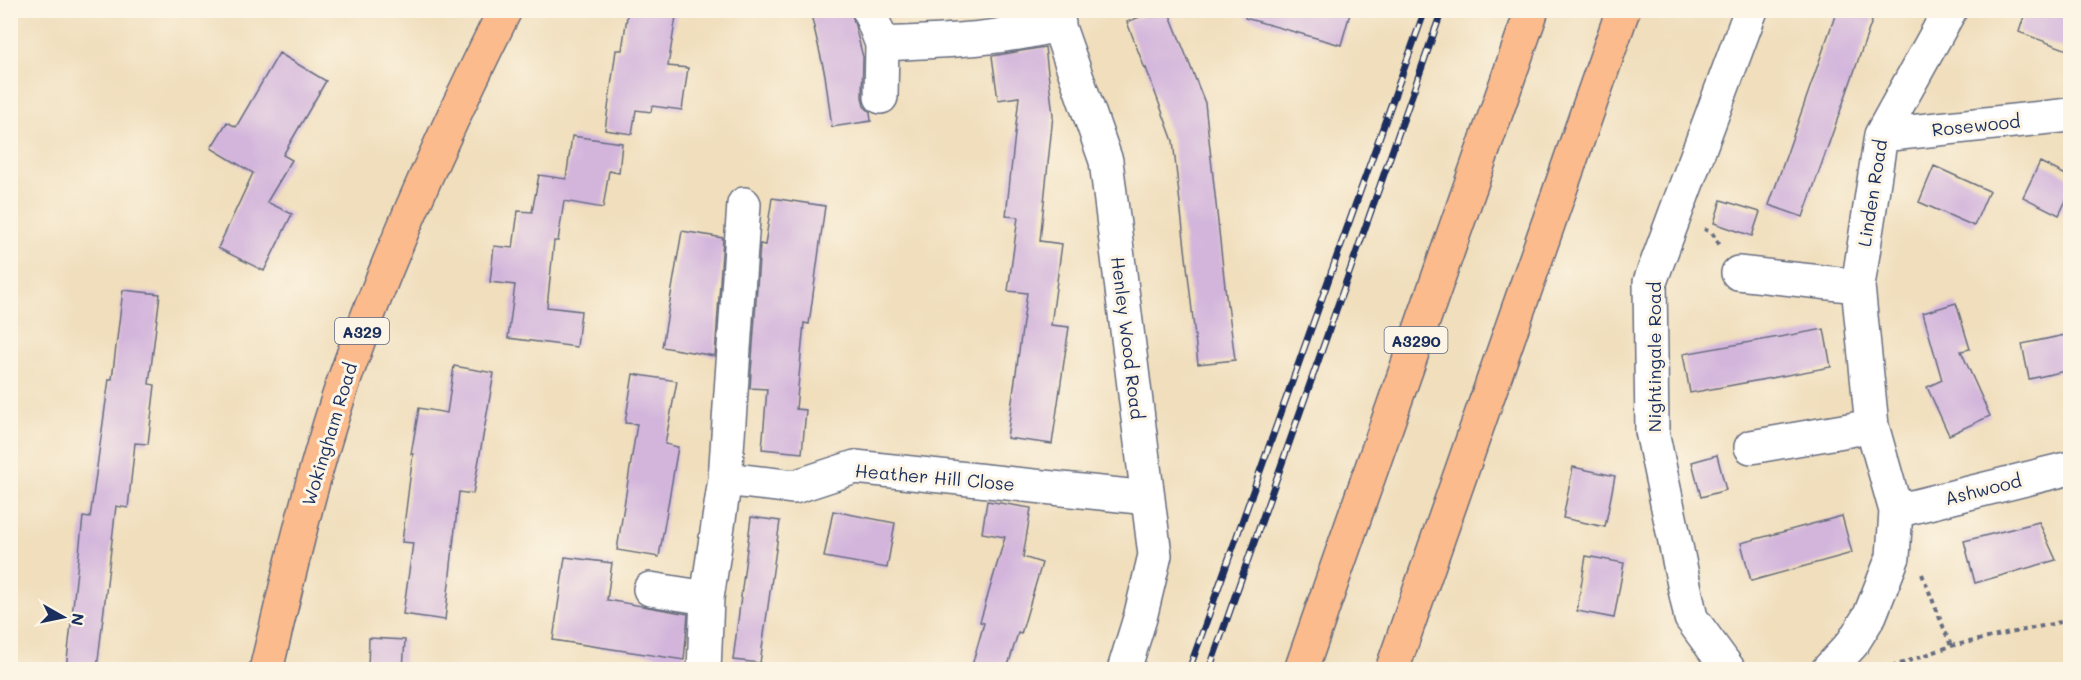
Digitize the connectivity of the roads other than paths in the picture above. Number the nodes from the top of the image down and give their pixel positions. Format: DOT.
graph roads {
  1 [pos="505,10"];
  2 [pos="869,10"];
  3 [pos="1532,10"];
  4 [pos="1623,10"];
  5 [pos="1751,10"];
  6 [pos="1950,10"];
  7 [pos="1056,17"];
  8 [pos="882,44"];
  9 [pos="880,97"];
  10 [pos="2070,115"];
  11 [pos="1881,135"];
  12 [pos="744,204"];
  13 [pos="1738,273"];
  14 [pos="1858,286"];
  15 [pos="1872,426"];
  16 [pos="1751,447"];
  17 [pos="2070,468"];
  18 [pos="725,479"];
  19 [pos="1148,498"];
  20 [pos="1896,511"];
  21 [pos="650,589"];
  22 [pos="707,598"];
  23 [pos="266,669"];
  24 [pos="704,669"];
  25 [pos="1124,669"];
  26 [pos="1301,669"];
  27 [pos="1392,669"];
  28 [pos="1729,669"];
  29 [pos="1830,669"];
  1 -- 23 [label="main road, Wokingham Road / A329"];
  2 -- 8 [label="street"];
  3 -- 26 [label="main road, A3290"];
  4 -- 27 [label="main road"];
  5 -- 28 [label="street, Nightingale Road"];
  6 -- 11 [label="street, Linden Road"];
  7 -- 8 [label="street"];
  7 -- 19 [label="street, Henley Wood Road"];
  8 -- 9 [label="street"];
  10 -- 11 [label="street, Rosewood"];
  11 -- 14 [label="street, Linden Road"];
  12 -- 18 [label="street"];
  13 -- 14 [label="street"];
  14 -- 15 [label="street, Linden Road"];
  15 -- 16 [label="street"];
  15 -- 20 [label="street, Linden Road"];
  17 -- 20 [label="street, Ashwood"];
  18 -- 19 [label="street, Heather Hill Close"];
  18 -- 22 [label="street"];
  19 -- 25 [label="street, Henley Wood Road"];
  20 -- 29 [label="street, Linden Road"];
  21 -- 22 [label="street"];
  22 -- 24 [label="street"];
}
